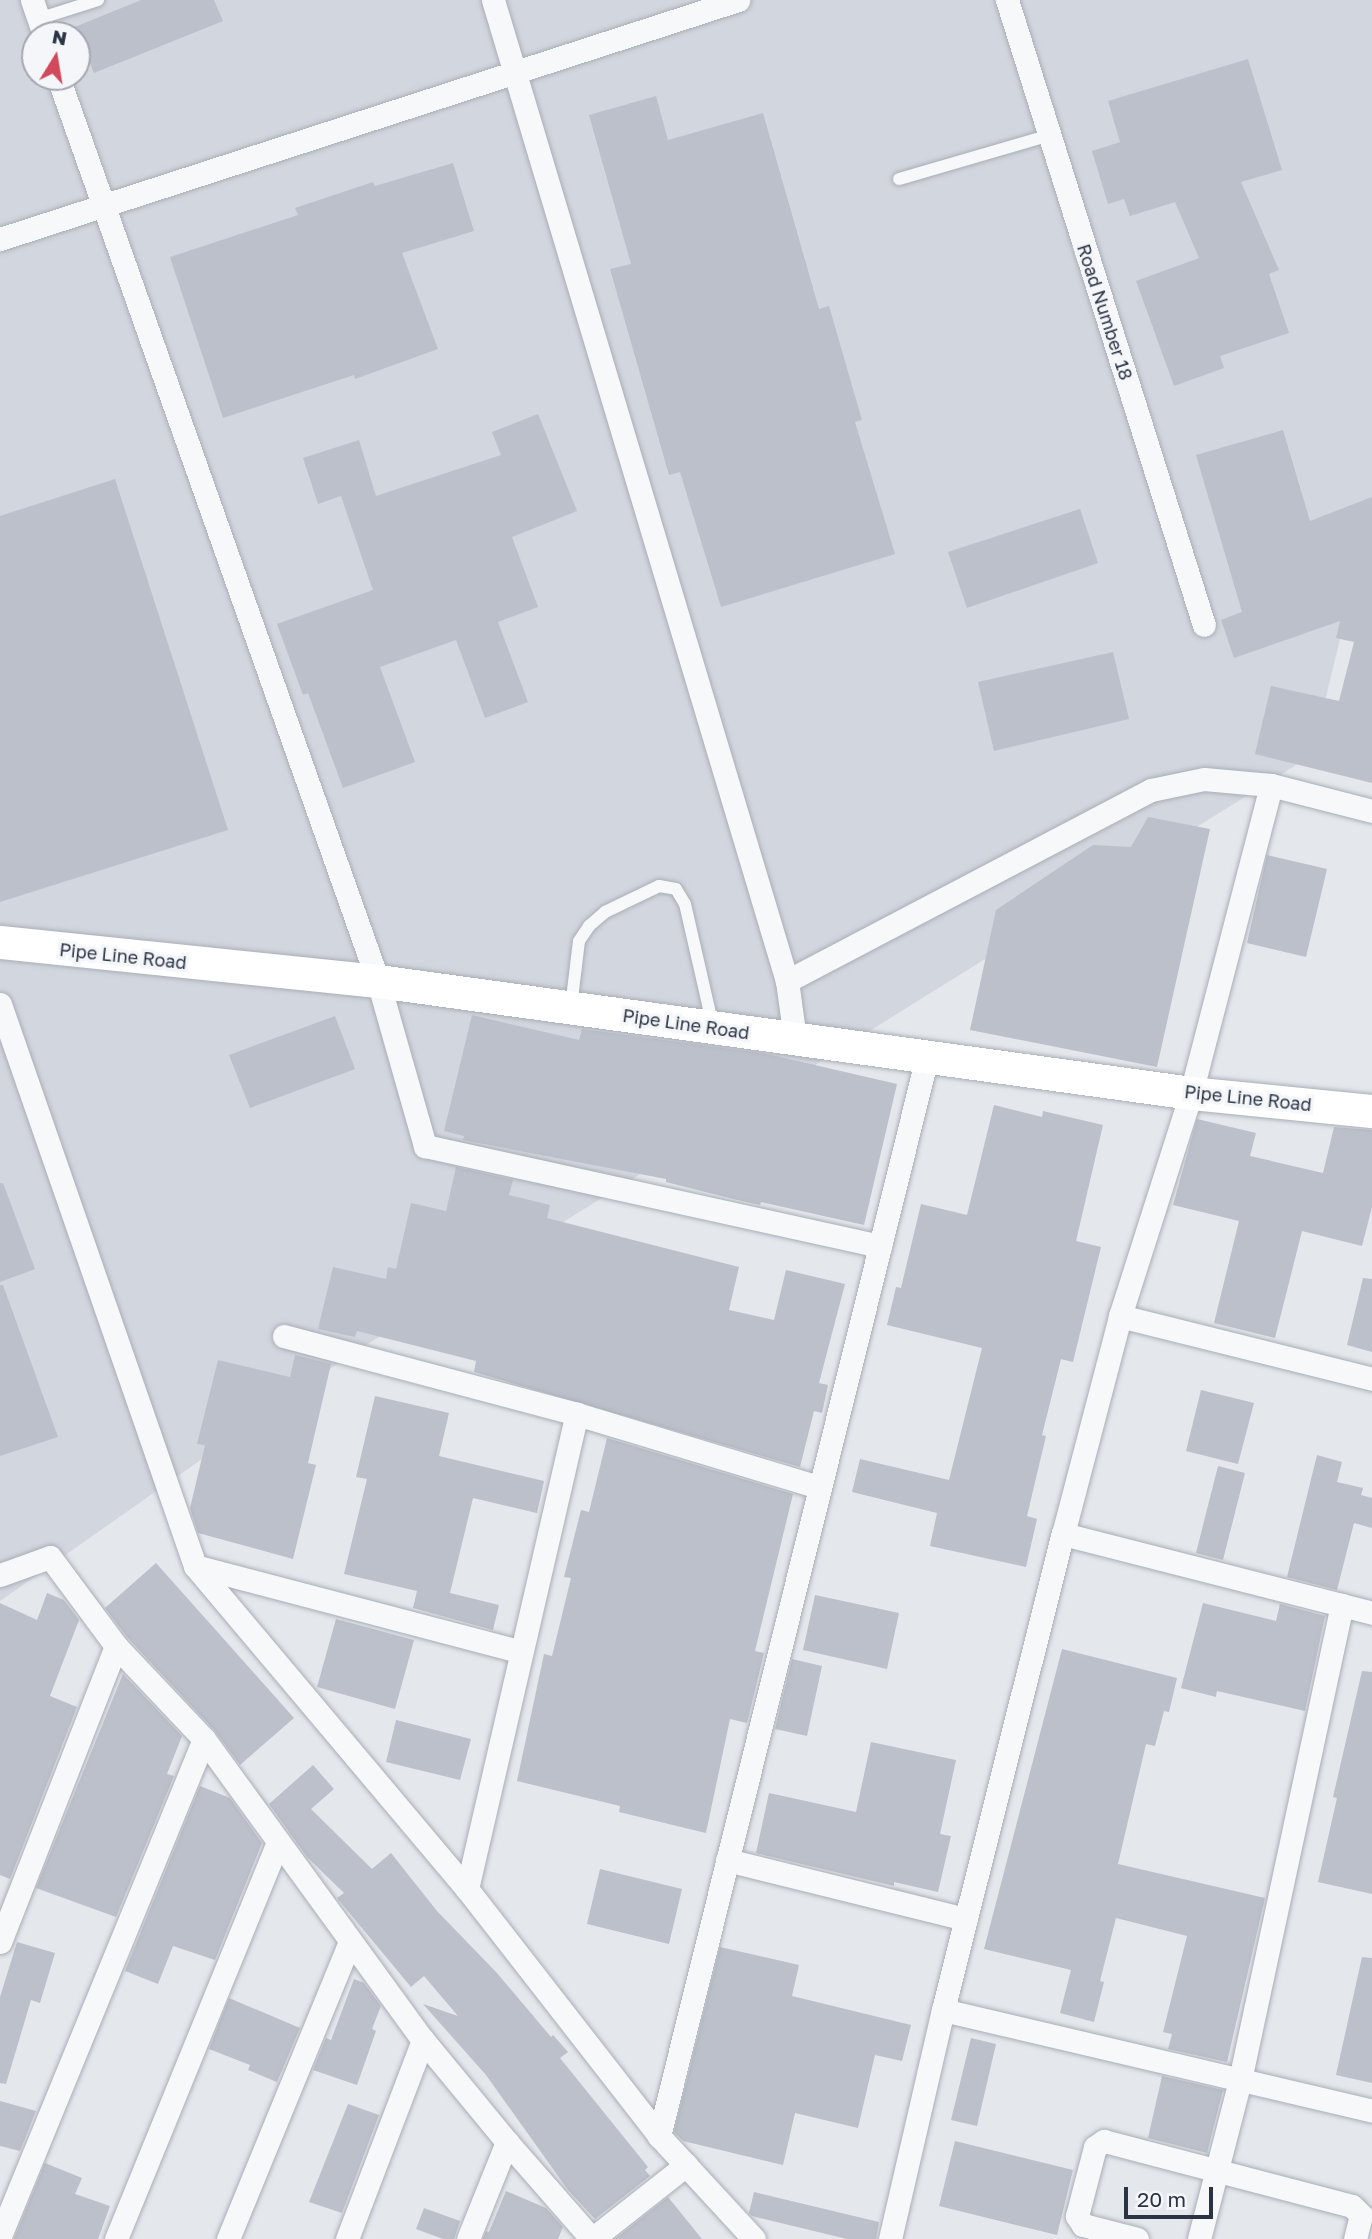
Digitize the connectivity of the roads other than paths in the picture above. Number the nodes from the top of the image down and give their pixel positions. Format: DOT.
graph roads {
  1 [pos="98,0"];
  2 [pos="493,0"];
  3 [pos="738,0"];
  4 [pos="1007,0"];
  5 [pos="38,18"];
  6 [pos="515,74"];
  7 [pos="63,91"];
  8 [pos="1050,135"];
  9 [pos="899,179"];
  10 [pos="102,205"];
  11 [pos="0,239"];
  12 [pos="1204,625"];
  13 [pos="1271,785"];
  14 [pos="1372,811"];
  15 [pos="0,942"];
  16 [pos="378,981"];
  17 [pos="788,981"];
  18 [pos="0,1004"];
  19 [pos="571,1007"];
  20 [pos="713,1028"];
  21 [pos="795,1039"];
  22 [pos="927,1057"];
  23 [pos="1191,1093"];
  24 [pos="1372,1111"];
  25 [pos="880,1246"];
  26 [pos="1121,1316"];
  27 [pos="284,1336"];
  28 [pos="1372,1379"];
  29 [pos="577,1414"];
  30 [pos="819,1487"];
  31 [pos="1063,1534"];
  32 [pos="195,1566"];
  33 [pos="0,1576"];
  34 [pos="1342,1605"];
  35 [pos="1372,1613"];
  36 [pos="117,1646"];
  37 [pos="520,1651"];
  38 [pos="204,1738"];
  39 [pos="278,1842"];
  40 [pos="727,1860"];
  41 [pos="467,1889"];
  42 [pos="8,1896"];
  43 [pos="965,1919"];
  44 [pos="0,1942"];
  45 [pos="350,1942"];
  46 [pos="943,2010"];
  47 [pos="424,2040"];
  48 [pos="1240,2080"];
  49 [pos="1372,2111"];
  50 [pos="659,2136"];
  51 [pos="507,2142"];
  52 [pos="686,2165"];
  53 [pos="1217,2172"];
  54 [pos="584,2234"];
  55 [pos="0,2236"];
  56 [pos="116,2239"];
  57 [pos="228,2239"];
  58 [pos="347,2239"];
  59 [pos="468,2239"];
  60 [pos="754,2239"];
  61 [pos="890,2239"];
  62 [pos="1137,2239"];
  63 [pos="1199,2239"];
  64 [pos="1355,2239"];
  1 -- 5 [label="lane"];
  2 -- 6 [label="street"];
  3 -- 6 [label="street"];
  4 -- 8 [label="street, Road Number 18"];
  6 -- 10 [label="street"];
  6 -- 17 [label="street"];
  7 -- 10 [label="street"];
  8 -- 9 [label="lane"];
  8 -- 12 [label="street, Road Number 18"];
  10 -- 11 [label="street"];
  10 -- 16 [label="street"];
  13 -- 14 [label="street"];
  13 -- 17 [label="street"];
  13 -- 23 [label="street"];
  15 -- 16 [label="street, Pipe Line Road"];
  16 -- 19 [label="street, Pipe Line Road"];
  16 -- 25 [label="street"];
  17 -- 21 [label="street"];
  18 -- 32 [label="street"];
  19 -- 20 [label="street, Pipe Line Road"];
  19 -- 20 [label="lane"];
  20 -- 21 [label="street, Pipe Line Road"];
  21 -- 22 [label="street, Pipe Line Road"];
  22 -- 23 [label="street, Pipe Line Road"];
  22 -- 25 [label="street"];
  23 -- 24 [label="street, Pipe Line Road"];
  23 -- 26 [label="street"];
  25 -- 30 [label="street"];
  26 -- 28 [label="street"];
  26 -- 31 [label="street"];
  27 -- 29 [label="street"];
  29 -- 30 [label="street"];
  29 -- 37 [label="street"];
  30 -- 40 [label="street"];
  31 -- 34 [label="street"];
  31 -- 43 [label="street"];
  32 -- 37 [label="street"];
  32 -- 41 [label="street"];
  33 -- 36 [label="street"];
  34 -- 35 [label="street"];
  34 -- 48 [label="street"];
  36 -- 38 [label="street"];
  36 -- 42 [label="street"];
  37 -- 41 [label="street"];
  38 -- 39 [label="street"];
  38 -- 55 [label="street"];
  39 -- 45 [label="street"];
  39 -- 56 [label="street"];
  40 -- 43 [label="street"];
  40 -- 50 [label="street"];
  41 -- 50 [label="street"];
  42 -- 44 [label="street"];
  43 -- 46 [label="street"];
  45 -- 47 [label="street"];
  45 -- 57 [label="street"];
  46 -- 48 [label="street"];
  46 -- 61 [label="street"];
  47 -- 51 [label="street"];
  47 -- 58 [label="street"];
  48 -- 49 [label="street"];
  48 -- 53 [label="street"];
  50 -- 52 [label="street"];
  51 -- 54 [label="street"];
  51 -- 59 [label="street"];
  52 -- 54 [label="street"];
  52 -- 60 [label="street"];
  53 -- 62 [label="street"];
  53 -- 63 [label="street"];
  53 -- 64 [label="street"];
}
